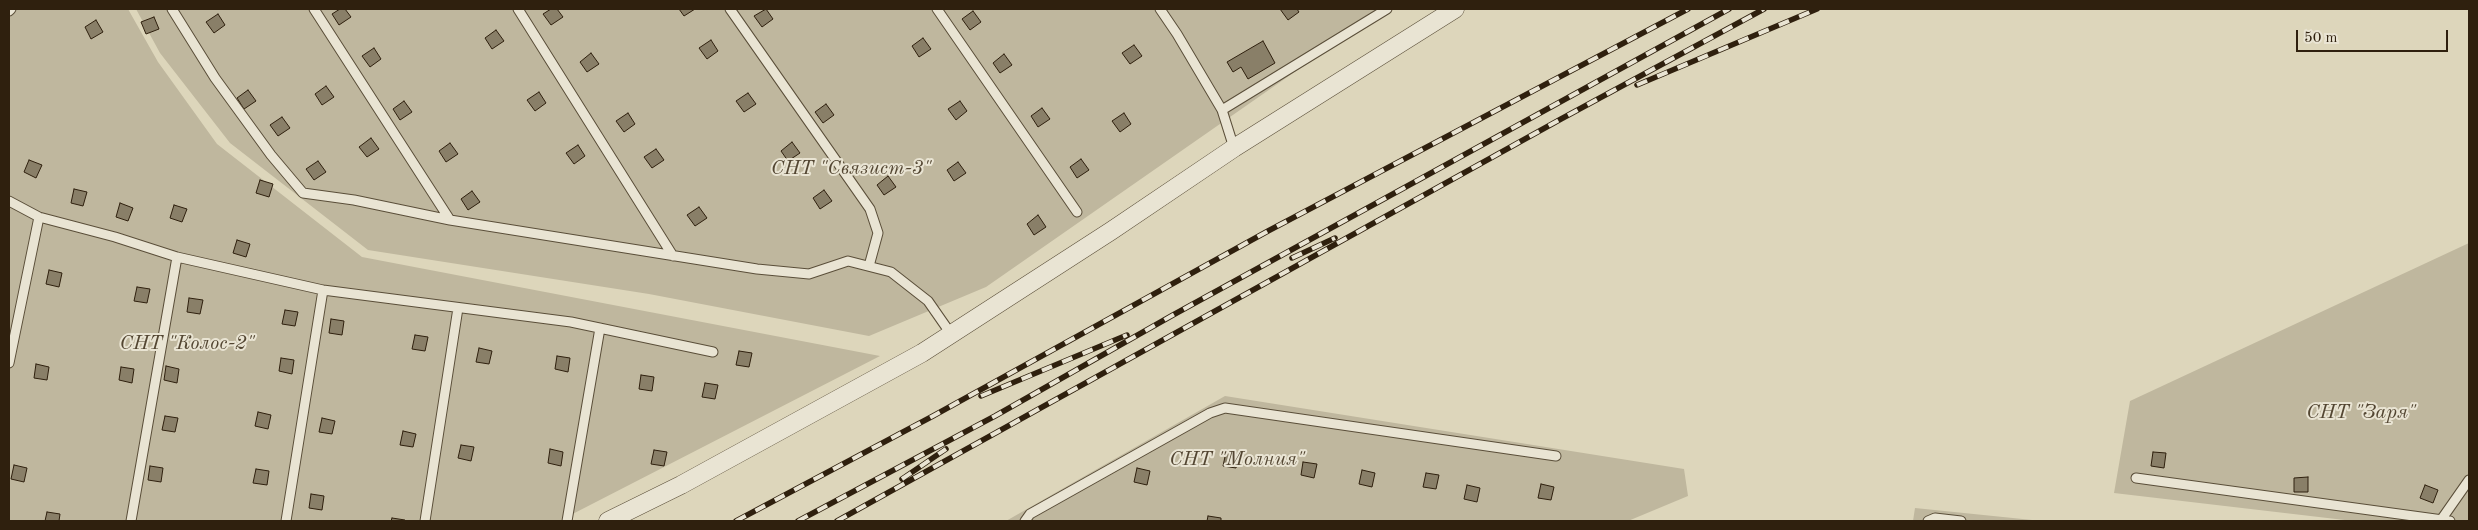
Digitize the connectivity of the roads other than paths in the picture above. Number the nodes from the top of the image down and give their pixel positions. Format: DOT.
graph roads {
  1 [pos="172,9"];
  2 [pos="314,9"];
  3 [pos="518,9"];
  4 [pos="730,9"];
  5 [pos="937,9"];
  6 [pos="1160,9"];
  7 [pos="1387,9"];
  8 [pos="1455,9"];
  9 [pos="1372,12"];
  10 [pos="1222,110"];
  11 [pos="1234,148"];
  12 [pos="9,201"];
  13 [pos="1077,212"];
  14 [pos="39,217"];
  15 [pos="450,220"];
  16 [pos="673,256"];
  17 [pos="177,257"];
  18 [pos="869,266"];
  19 [pos="322,290"];
  20 [pos="458,308"];
  21 [pos="600,328"];
  22 [pos="951,334"];
  23 [pos="713,352"];
  24 [pos="9,363"];
  25 [pos="1556,456"];
  26 [pos="2136,478"];
  27 [pos="2469,480"];
  28 [pos="131,521"];
  29 [pos="286,521"];
  30 [pos="425,521"];
  31 [pos="567,521"];
  32 [pos="608,521"];
  33 [pos="1025,521"];
  34 [pos="1928,521"];
  35 [pos="1961,521"];
  36 [pos="2445,521"];
  1 -- 15 [label="lane"];
  2 -- 15 [label="lane"];
  3 -- 16 [label="lane"];
  4 -- 18 [label="lane"];
  5 -- 13 [label="lane"];
  6 -- 10 [label="lane"];
  7 -- 9 [label="lane"];
  8 -- 11 [label="street"];
  9 -- 10 [label="lane"];
  10 -- 11 [label="lane"];
  11 -- 22 [label="street"];
  12 -- 14 [label="lane"];
  14 -- 17 [label="lane"];
  14 -- 24 [label="lane"];
  15 -- 16 [label="lane"];
  16 -- 18 [label="lane"];
  17 -- 19 [label="lane"];
  17 -- 28 [label="lane"];
  18 -- 22 [label="lane"];
  19 -- 20 [label="lane"];
  19 -- 29 [label="lane"];
  20 -- 21 [label="lane"];
  20 -- 30 [label="lane"];
  21 -- 23 [label="lane"];
  21 -- 31 [label="lane"];
  22 -- 32 [label="street"];
  25 -- 33 [label="lane"];
  26 -- 36 [label="lane"];
  27 -- 36 [label="lane"];
  34 -- 35 [label="lane"];
}
